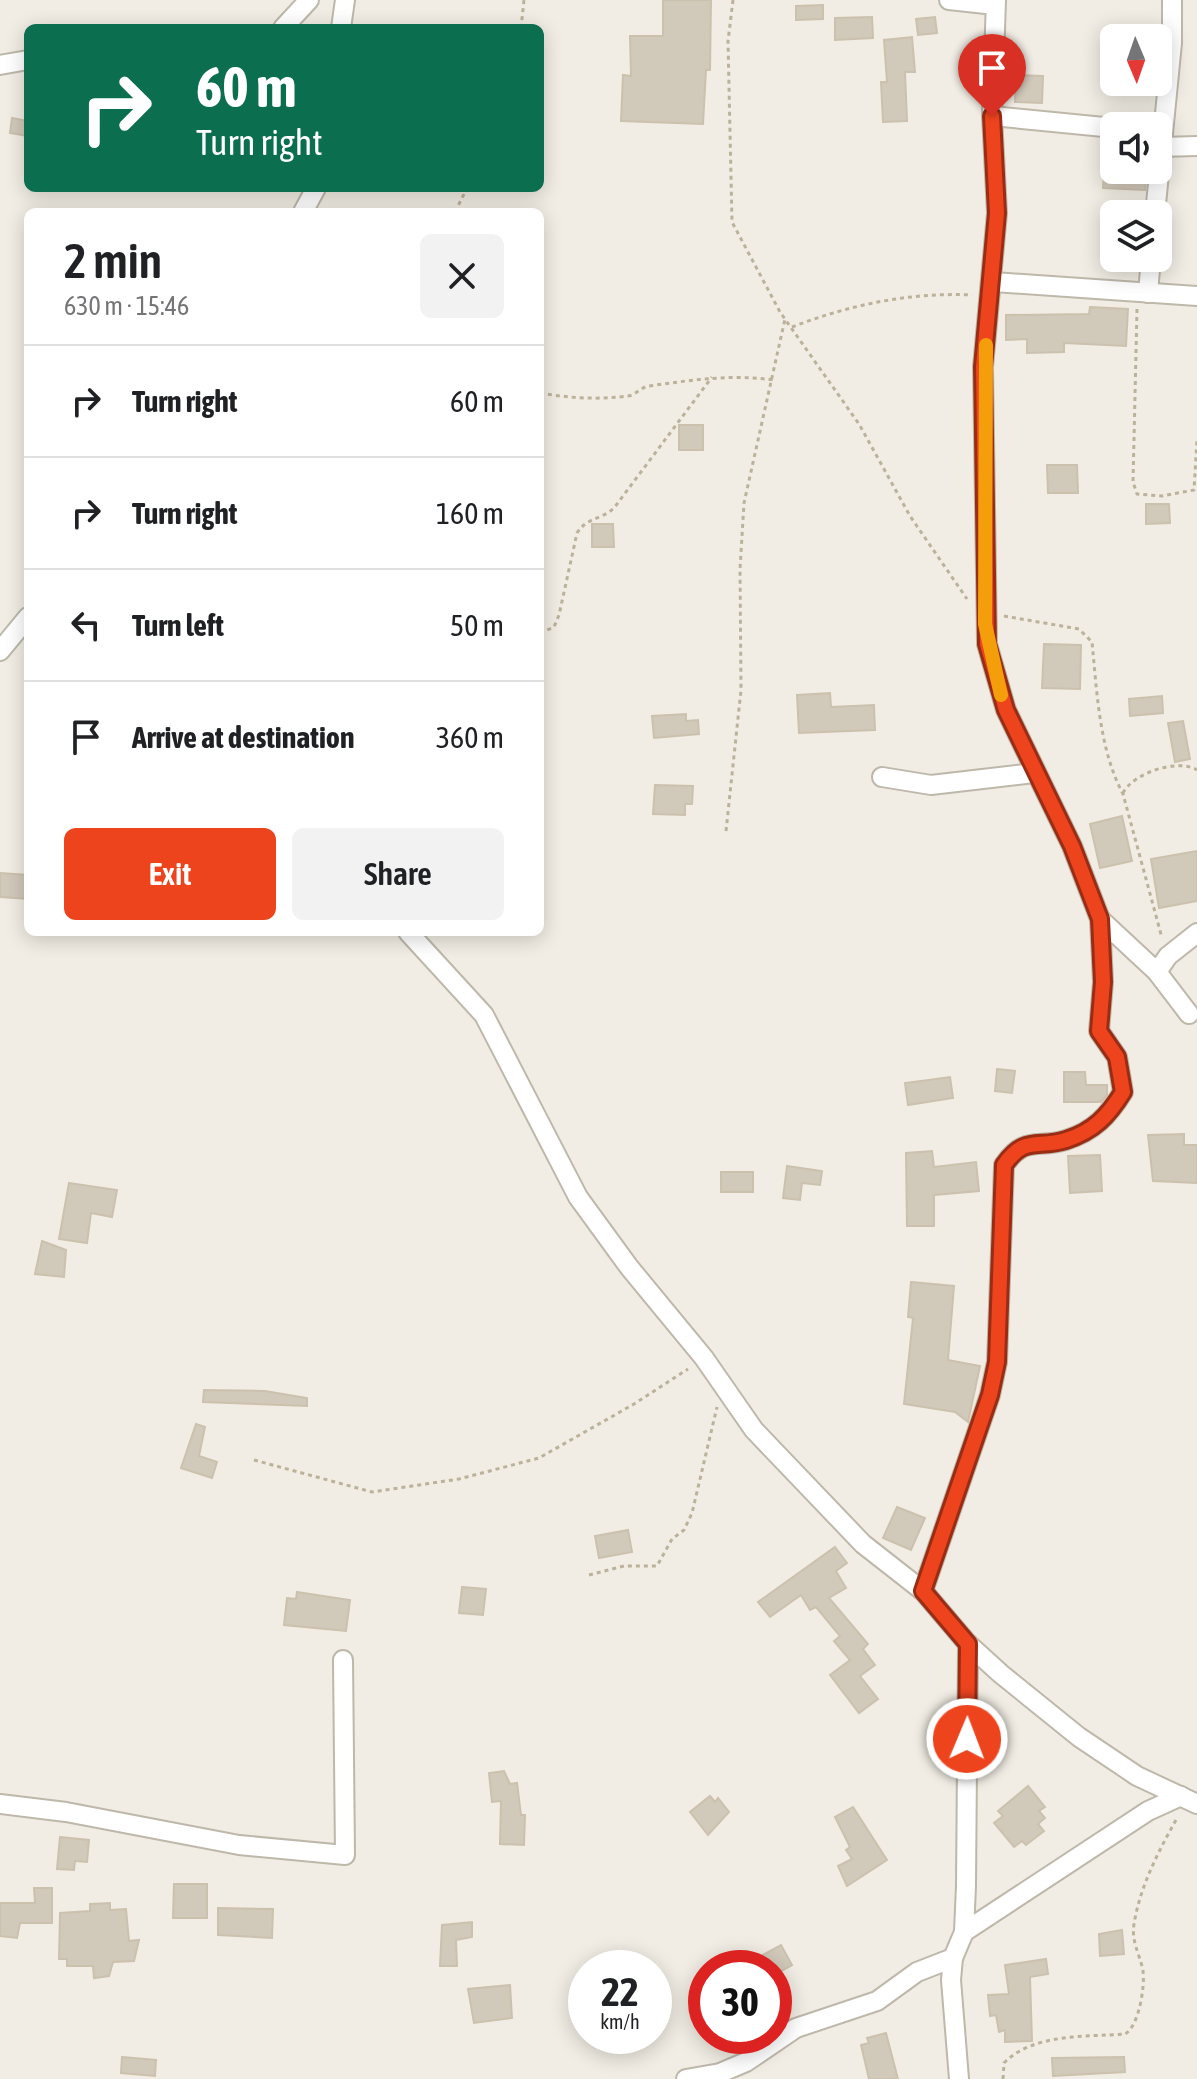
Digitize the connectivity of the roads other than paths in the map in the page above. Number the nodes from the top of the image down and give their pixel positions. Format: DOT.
graph roads {
  1 [pos="309,0"];
  2 [pos="345,0"];
  3 [pos="949,0"];
  4 [pos="1172,0"];
  5 [pos="996,2"];
  6 [pos="287,24"];
  7 [pos="342,24"];
  8 [pos="24,61"];
  9 [pos="0,65"];
  10 [pos="1163,112"];
  11 [pos="992,116"];
  12 [pos="1100,127"];
  13 [pos="1172,139"];
  14 [pos="1197,146"];
  15 [pos="1147,272"];
  16 [pos="993,289"];
  17 [pos="1142,293"];
  18 [pos="1197,296"];
  19 [pos="24,622"];
  20 [pos="0,651"];
  21 [pos="1034,773"];
  22 [pos="882,777"];
  23 [pos="1100,919"];
  24 [pos="1197,933"];
  25 [pos="412,936"];
  26 [pos="1157,972"];
  27 [pos="1189,1014"];
  28 [pos="923,1591"];
  29 [pos="968,1644"];
  30 [pos="343,1660"];
  31 [pos="1188,1800"];
  32 [pos="0,1804"];
  33 [pos="964,1932"];
  34 [pos="953,1958"];
  35 [pos="686,2079"];
  36 [pos="959,2079"];
  1 -- 6 [label="street"];
  2 -- 7 [label="street"];
  3 -- 5 [label="street"];
  4 -- 10 [label="street"];
  5 -- 11 [label="street"];
  8 -- 9 [label="street"];
  11 -- 12 [label="street"];
  11 -- 16 [label="street"];
  13 -- 14 [label="street"];
  15 -- 17 [label="street"];
  16 -- 17 [label="street"];
  16 -- 21 [label="street"];
  17 -- 18 [label="street"];
  19 -- 20 [label="street"];
  21 -- 22 [label="street"];
  21 -- 23 [label="street"];
  23 -- 26 [label="street"];
  23 -- 28 [label="street"];
  24 -- 26 [label="street"];
  25 -- 28 [label="street"];
  26 -- 27 [label="street"];
  28 -- 29 [label="street"];
  29 -- 31 [label="street"];
  29 -- 33 [label="street"];
  30 -- 32 [label="street"];
  31 -- 33 [label="street"];
  33 -- 34 [label="street"];
  34 -- 35 [label="street"];
  34 -- 36 [label="street"];
}
